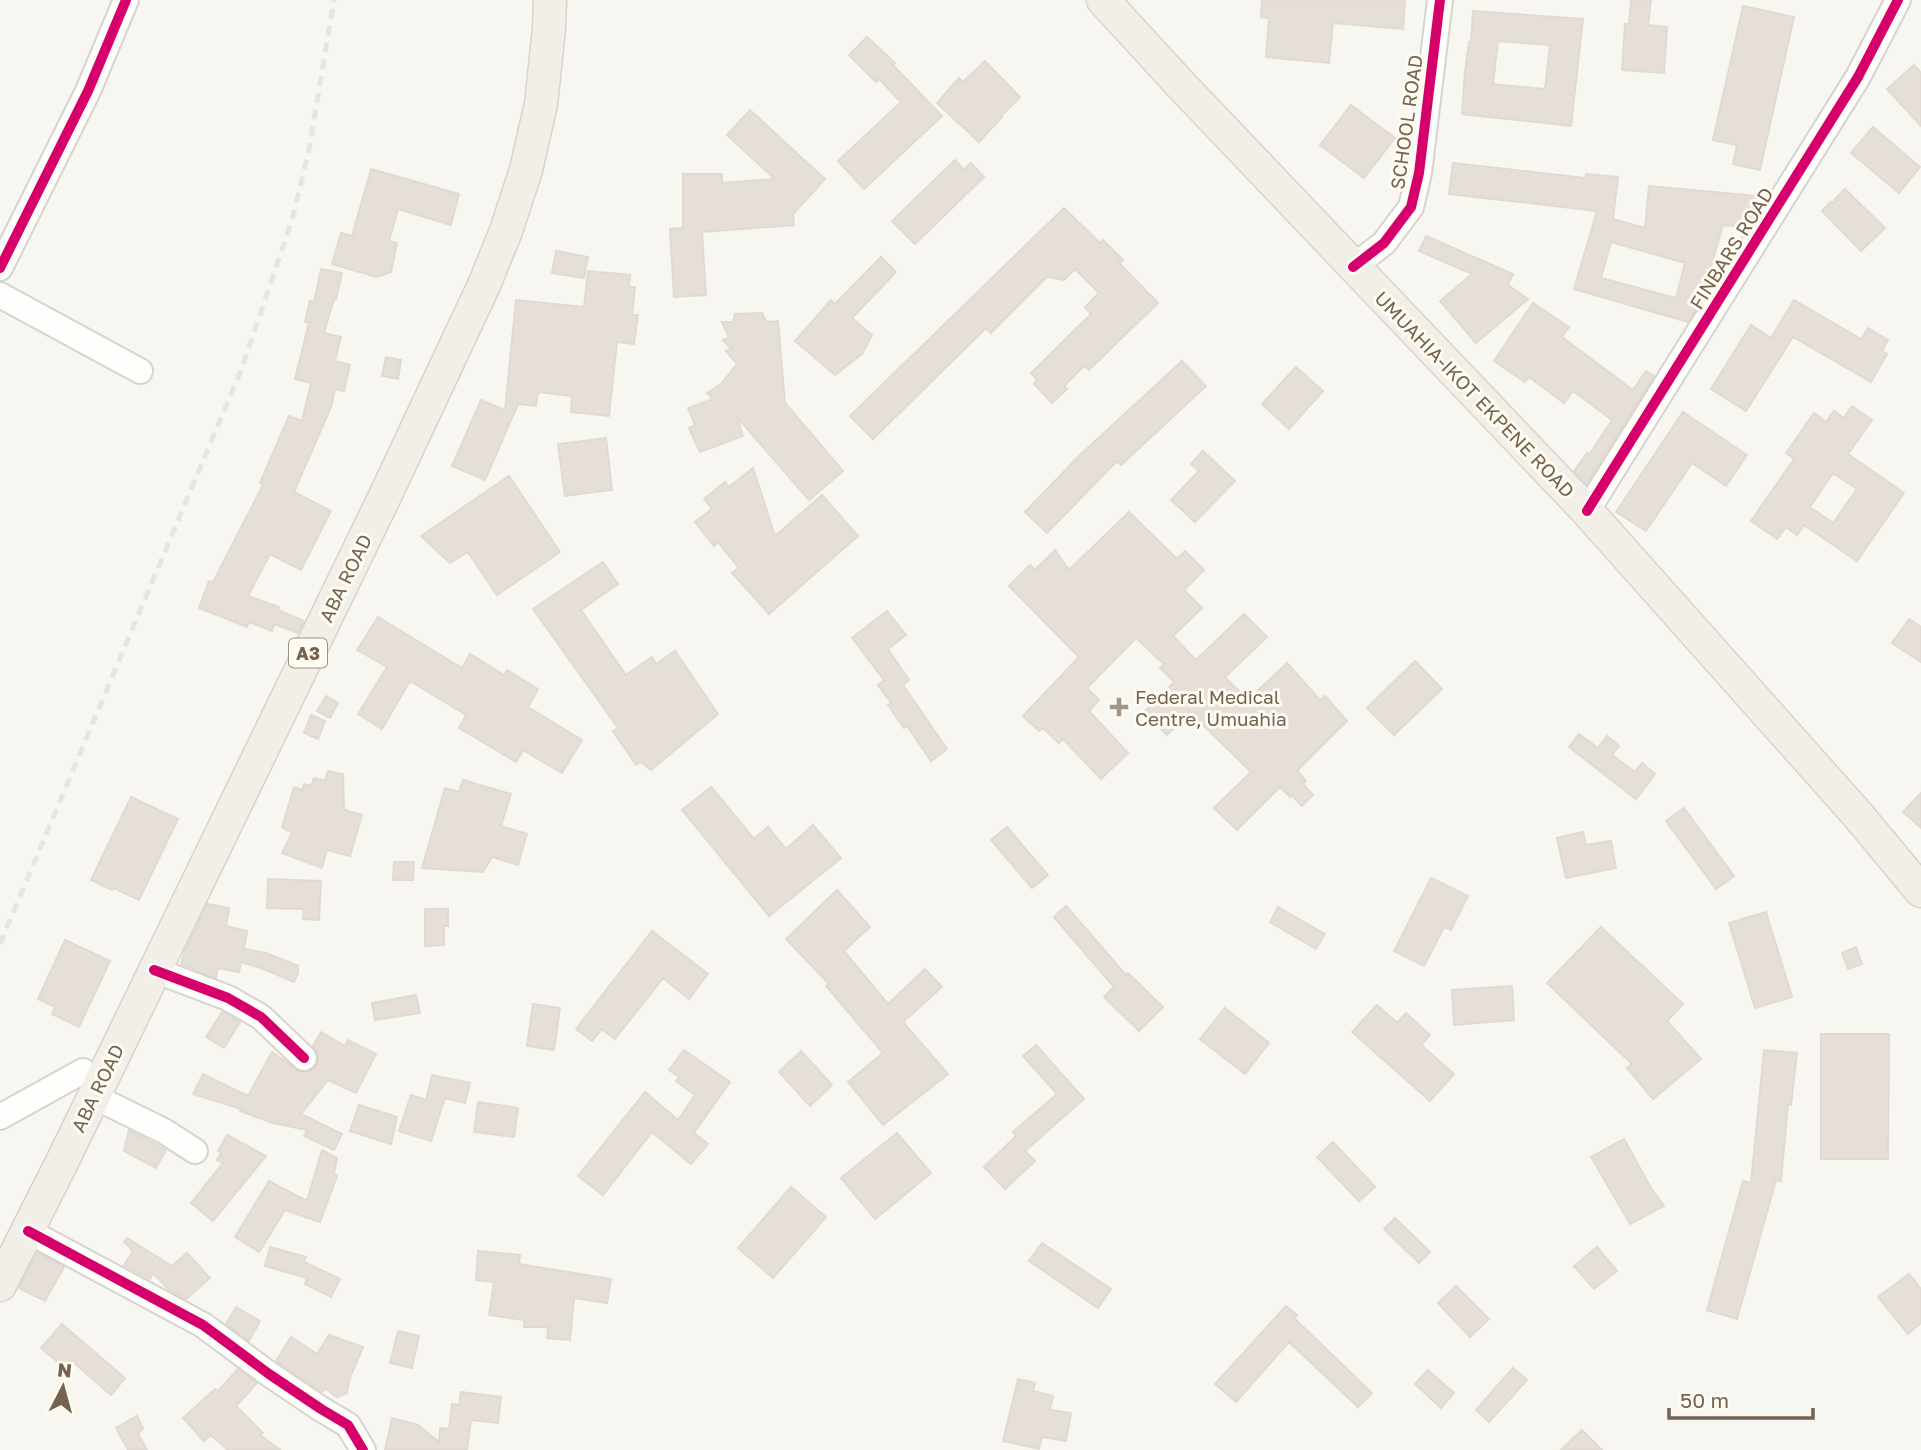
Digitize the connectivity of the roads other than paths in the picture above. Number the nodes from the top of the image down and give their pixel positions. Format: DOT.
graph roads {
  1 [pos="126,0"];
  2 [pos="529,0"];
  3 [pos="550,0"];
  4 [pos="1103,0"];
  5 [pos="1440,0"];
  6 [pos="1898,0"];
  7 [pos="1353,267"];
  8 [pos="0,268"];
  9 [pos="0,295"];
  10 [pos="140,370"];
  11 [pos="376,490"];
  12 [pos="1587,512"];
  13 [pos="1921,891"];
  14 [pos="155,970"];
  15 [pos="304,1058"];
  16 [pos="88,1084"];
  17 [pos="0,1116"];
  18 [pos="195,1151"];
  19 [pos="14,1234"];
  20 [pos="0,1285"];
  21 [pos="363,1450"];
  1 -- 8 [label="street"];
  2 -- 11 [label="main road, ABA ROAD / A3"];
  3 -- 11 [label="main road, ABA ROAD / A3"];
  4 -- 7 [label="main road, UMUAHIA-IKOT EKPENE ROAD"];
  5 -- 7 [label="street, SCHOOL ROAD"];
  6 -- 12 [label="street, FINBARS ROAD"];
  7 -- 12 [label="main road, UMUAHIA-IKOT EKPENE ROAD"];
  9 -- 10 [label="street"];
  11 -- 14 [label="main road, ABA ROAD / A3"];
  11 -- 16 [label="main road, ABA ROAD / A3"];
  12 -- 13 [label="main road, UMUAHIA-IKOT EKPENE ROAD"];
  14 -- 15 [label="street"];
  14 -- 16 [label="main road, ABA ROAD / A3"];
  16 -- 17 [label="street"];
  16 -- 18 [label="street"];
  16 -- 19 [label="main road, ABA ROAD / A3"];
  19 -- 20 [label="main road, ABA ROAD / A3"];
  19 -- 21 [label="street"];
}
